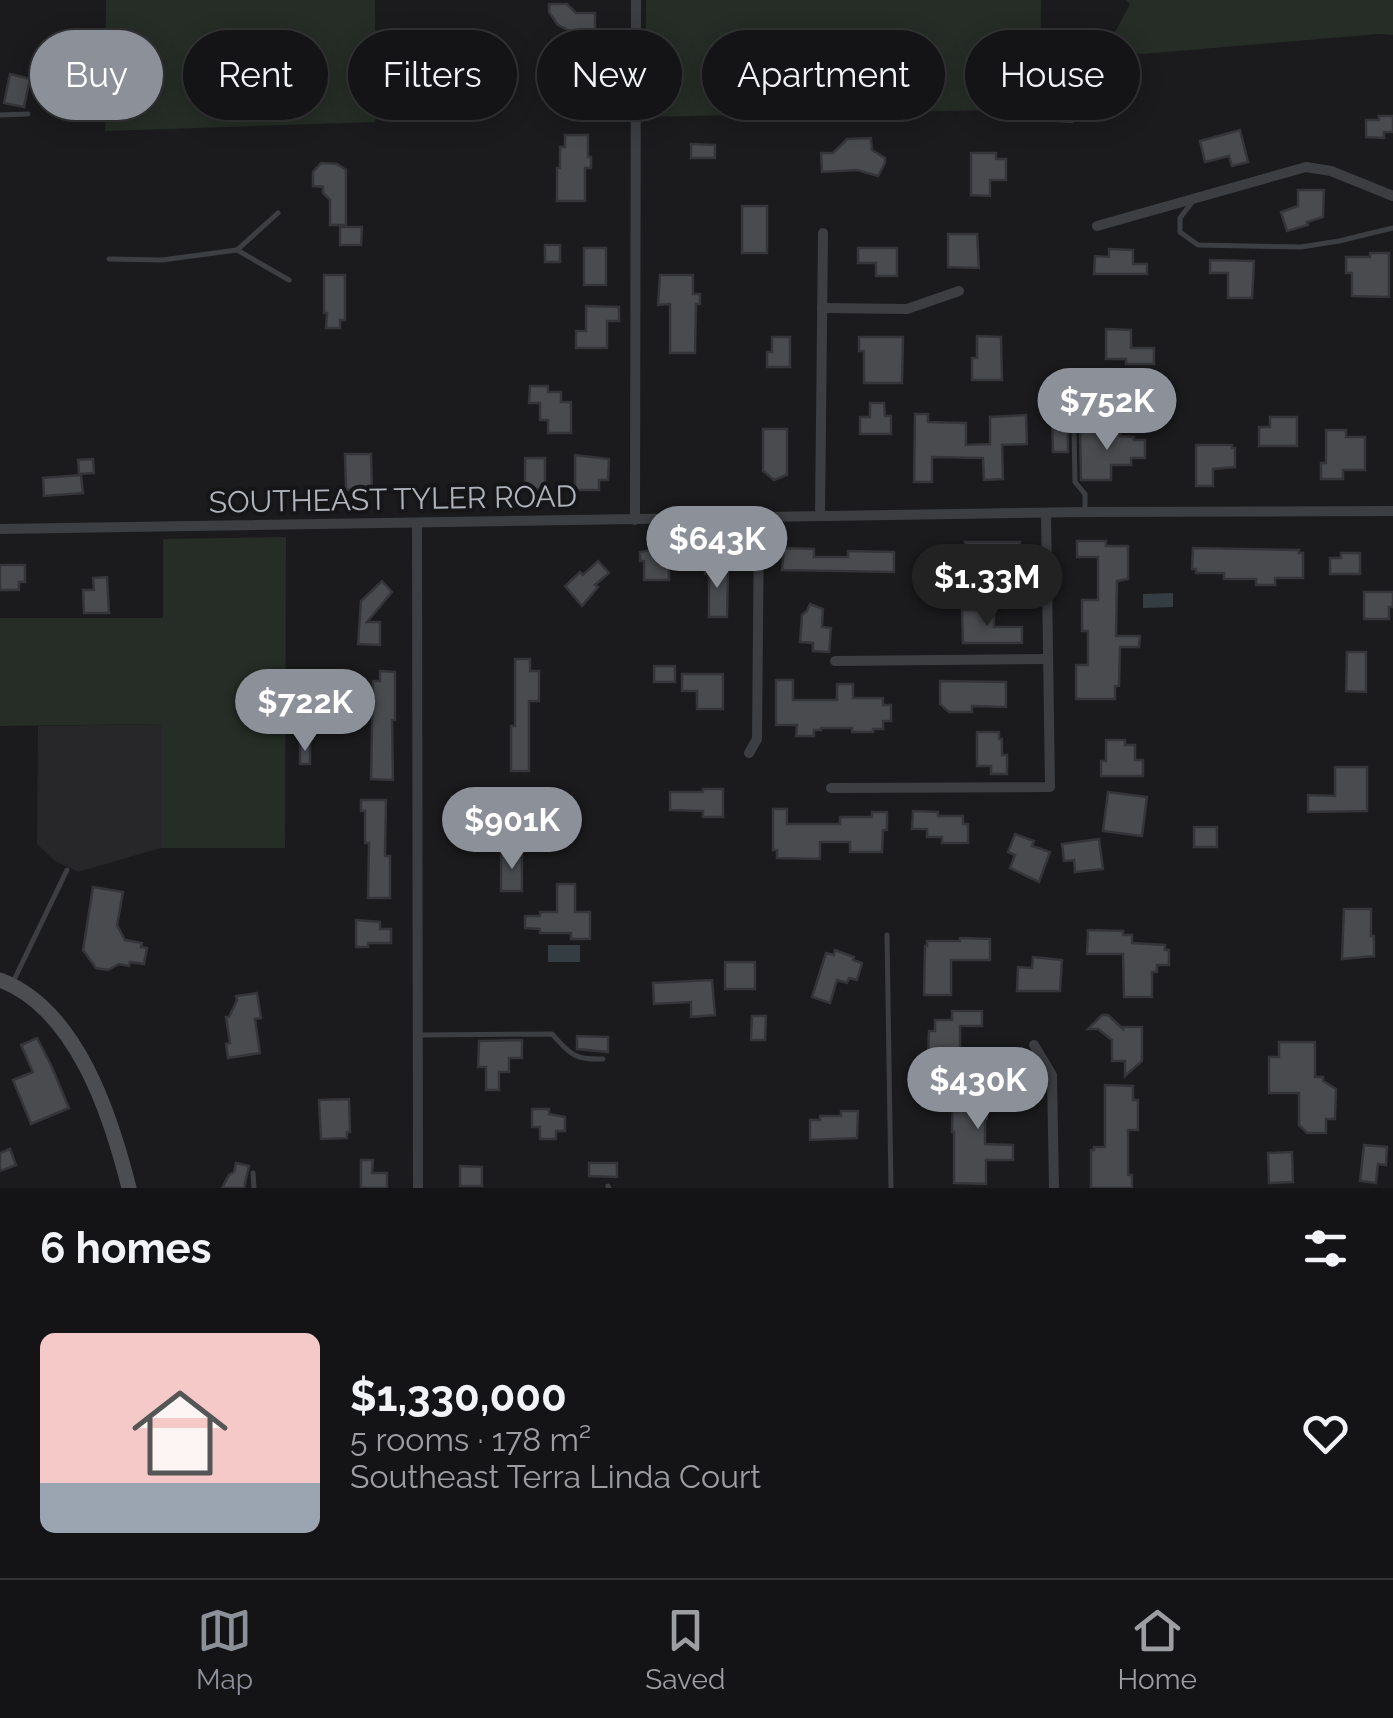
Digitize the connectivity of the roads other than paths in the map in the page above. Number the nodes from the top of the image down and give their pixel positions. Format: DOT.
graph roads {
  1 [pos="636,0"];
  2 [pos="28,114"];
  3 [pos="0,115"];
  4 [pos="1393,196"];
  5 [pos="1194,198"];
  6 [pos="278,213"];
  7 [pos="1096,226"];
  8 [pos="1393,228"];
  9 [pos="823,233"];
  10 [pos="238,250"];
  11 [pos="109,259"];
  12 [pos="289,280"];
  13 [pos="958,291"];
  14 [pos="822,308"];
  15 [pos="1074,428"];
  16 [pos="1393,511"];
  17 [pos="1085,512"];
  18 [pos="1046,513"];
  19 [pos="820,516"];
  20 [pos="759,518"];
  21 [pos="634,520"];
  22 [pos="417,524"];
  23 [pos="0,529"];
  24 [pos="1048,658"];
  25 [pos="834,661"];
  26 [pos="750,752"];
  27 [pos="831,788"];
  28 [pos="66,870"];
  29 [pos="887,935"];
  30 [pos="6,983"];
  31 [pos="418,1035"];
  32 [pos="1034,1045"];
  33 [pos="603,1060"];
  34 [pos="253,1173"];
  35 [pos="129,1188"];
  36 [pos="254,1188"];
  37 [pos="418,1188"];
  38 [pos="891,1188"];
  39 [pos="1054,1188"];
  1 -- 21 [label="street"];
  2 -- 3 [label="lane"];
  4 -- 5 [label="street"];
  5 -- 7 [label="street"];
  5 -- 8 [label="lane"];
  6 -- 10 [label="lane"];
  9 -- 14 [label="street"];
  10 -- 11 [label="lane"];
  10 -- 12 [label="lane"];
  13 -- 14 [label="street"];
  14 -- 19 [label="street"];
  15 -- 17 [label="lane"];
  16 -- 17 [label="street, SOUTHEAST TYLER ROAD"];
  17 -- 18 [label="street, SOUTHEAST TYLER ROAD"];
  18 -- 19 [label="street, SOUTHEAST TYLER ROAD"];
  18 -- 24 [label="street"];
  19 -- 20 [label="street, SOUTHEAST TYLER ROAD"];
  20 -- 21 [label="street, SOUTHEAST TYLER ROAD"];
  20 -- 26 [label="street"];
  21 -- 22 [label="street, SOUTHEAST TYLER ROAD"];
  22 -- 23 [label="street, SOUTHEAST TYLER ROAD"];
  22 -- 31 [label="street"];
  24 -- 25 [label="street"];
  24 -- 27 [label="street"];
  28 -- 30 [label="lane"];
  29 -- 38 [label="lane"];
  30 -- 35 [label="main road"];
  31 -- 33 [label="lane"];
  31 -- 37 [label="street"];
  32 -- 39 [label="street"];
  34 -- 36 [label="lane"];
}
